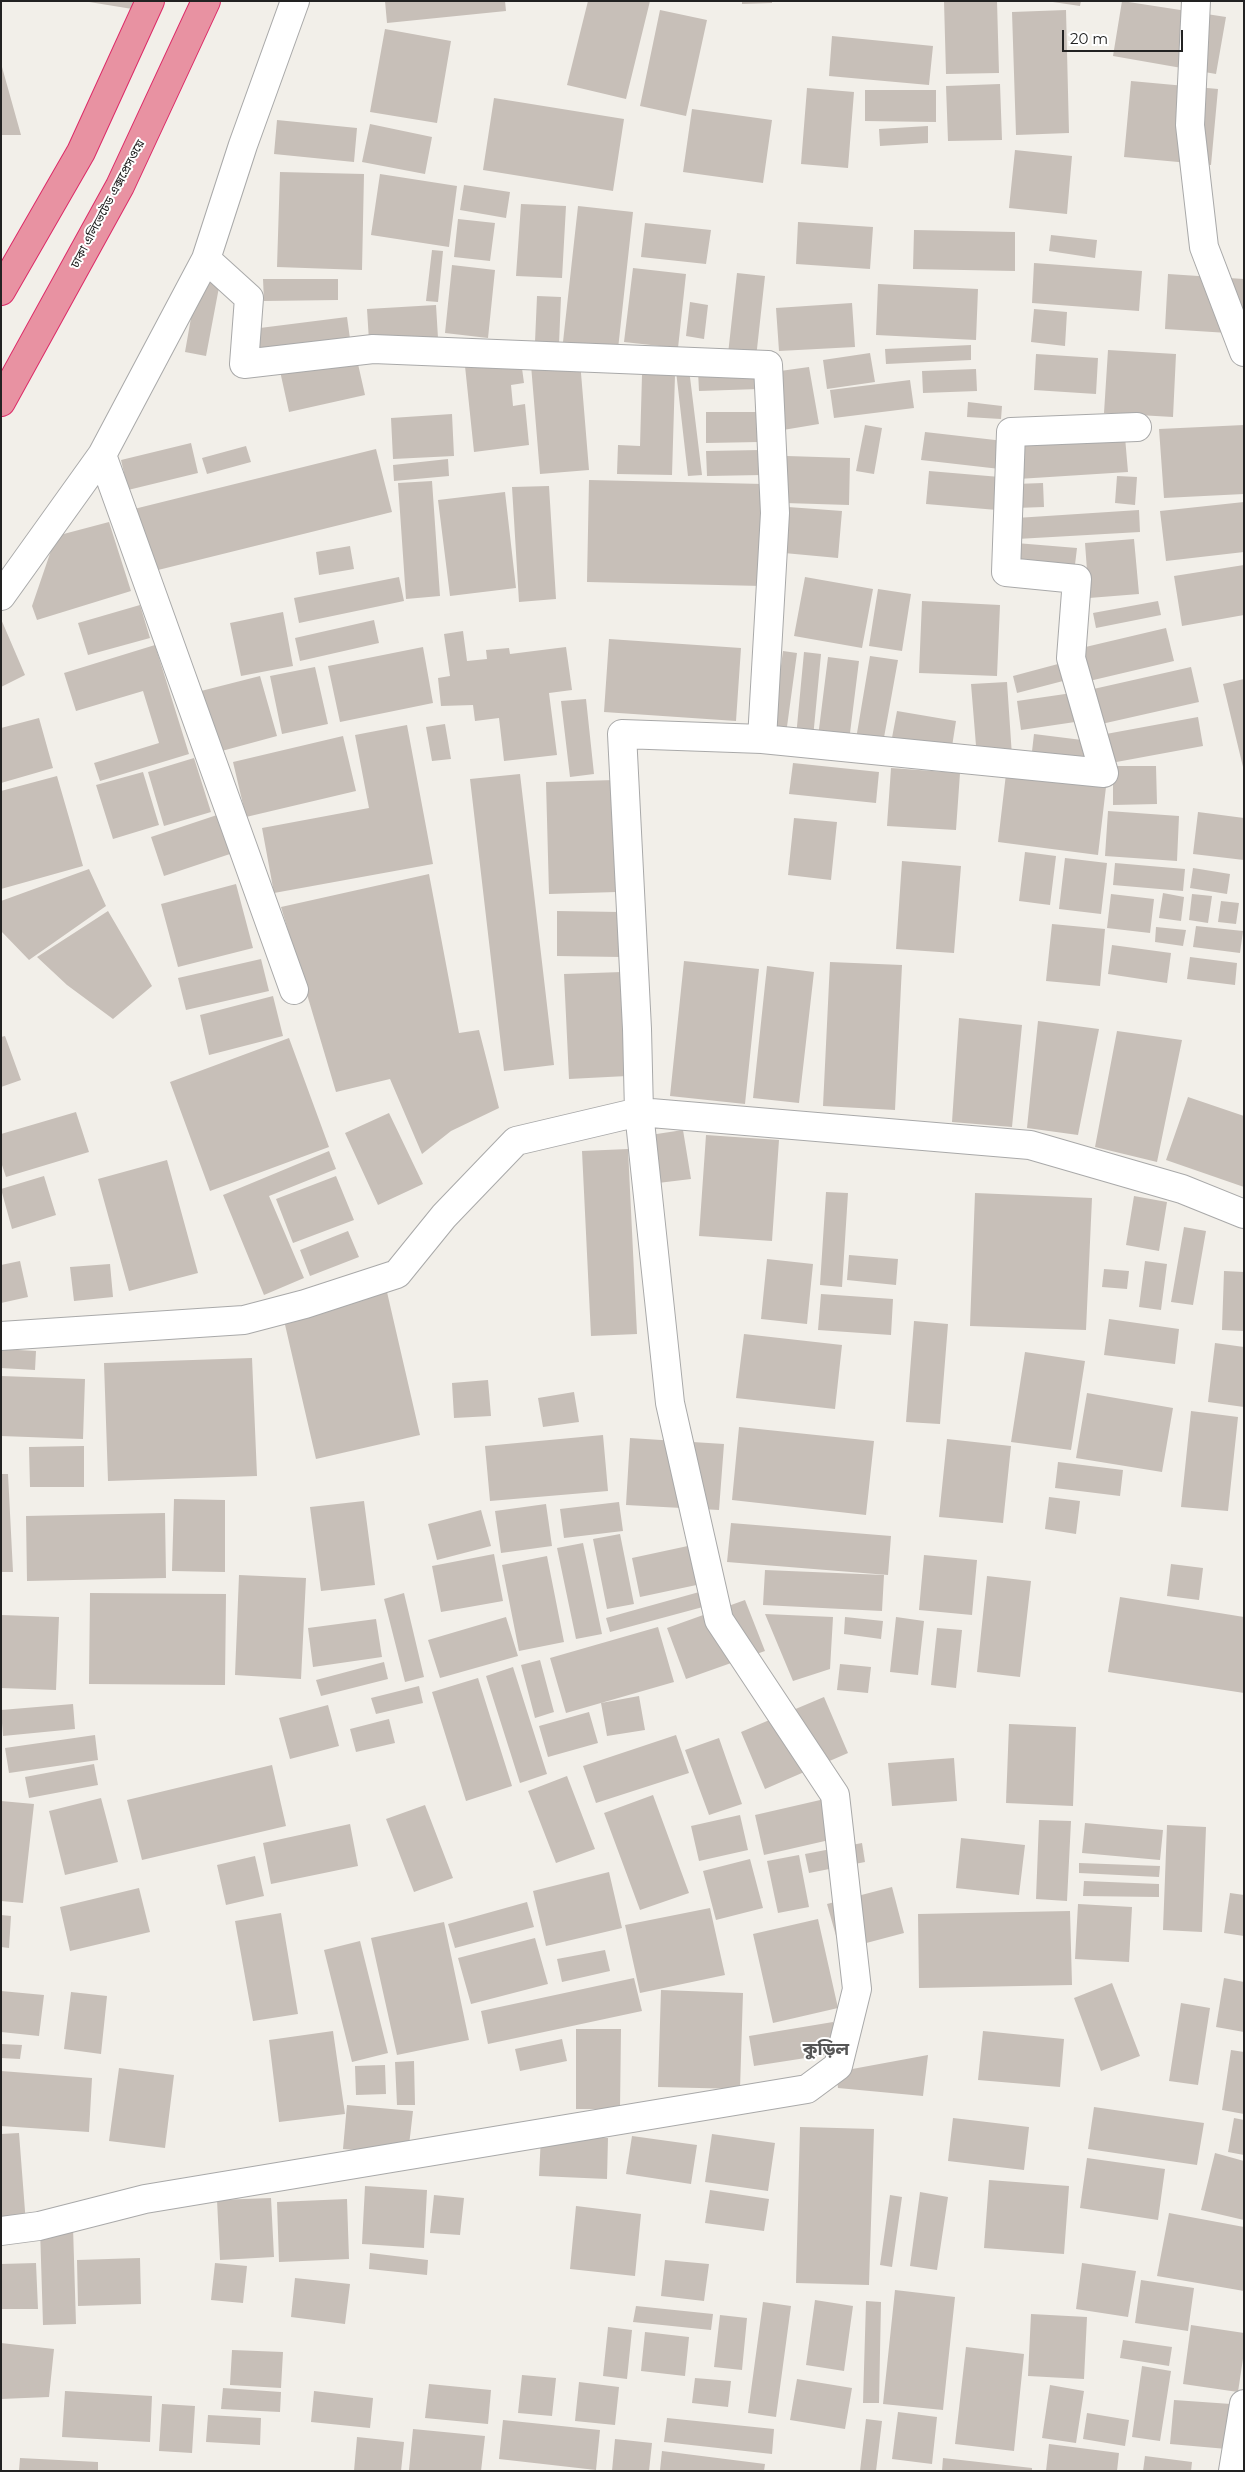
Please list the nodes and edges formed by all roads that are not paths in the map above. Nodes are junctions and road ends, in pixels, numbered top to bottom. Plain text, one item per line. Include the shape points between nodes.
1 (150, 1) edge
2 (206, 1) edge
3 (295, 1) edge
4 (1196, 1) edge
5 (206, 260) junction
6 (1, 291) edge
7 (1244, 352) edge
8 (1, 402) edge
9 (1137, 427) dead end
10 (102, 455) junction
11 (1, 596) edge
12 (762, 739) junction
13 (294, 990) dead end
14 (639, 1112) junction
15 (1244, 1214) edge
16 (1, 1336) edge
17 (1, 2231) edge
18 (1244, 2404) edge
19 (1233, 2471) edge

1 - 6 highway via 81,152
2 - 8 highway, ঢাকা এলিভেটেড এক্সপ্রেসওয়ে via 120,186
3 - 5 street
4 - 7 street via 1190,125 1204,247
5 - 10 street
5 - 12 street via 249,298 244,364 373,349 768,365 775,513
9 - 12 street via 1011,432 1006,572 1077,579 1071,658 1104,773
10 - 11 street
10 - 13 street
12 - 14 street via 622,734
14 - 15 street via 1030,1145 1182,1189
14 - 16 street via 516,1141 444,1216 397,1274 244,1320
14 - 17 street via 670,1402 719,1620 835,1795 857,1989 838,2066 807,2089 145,2199 39,2226
18 - 19 street

